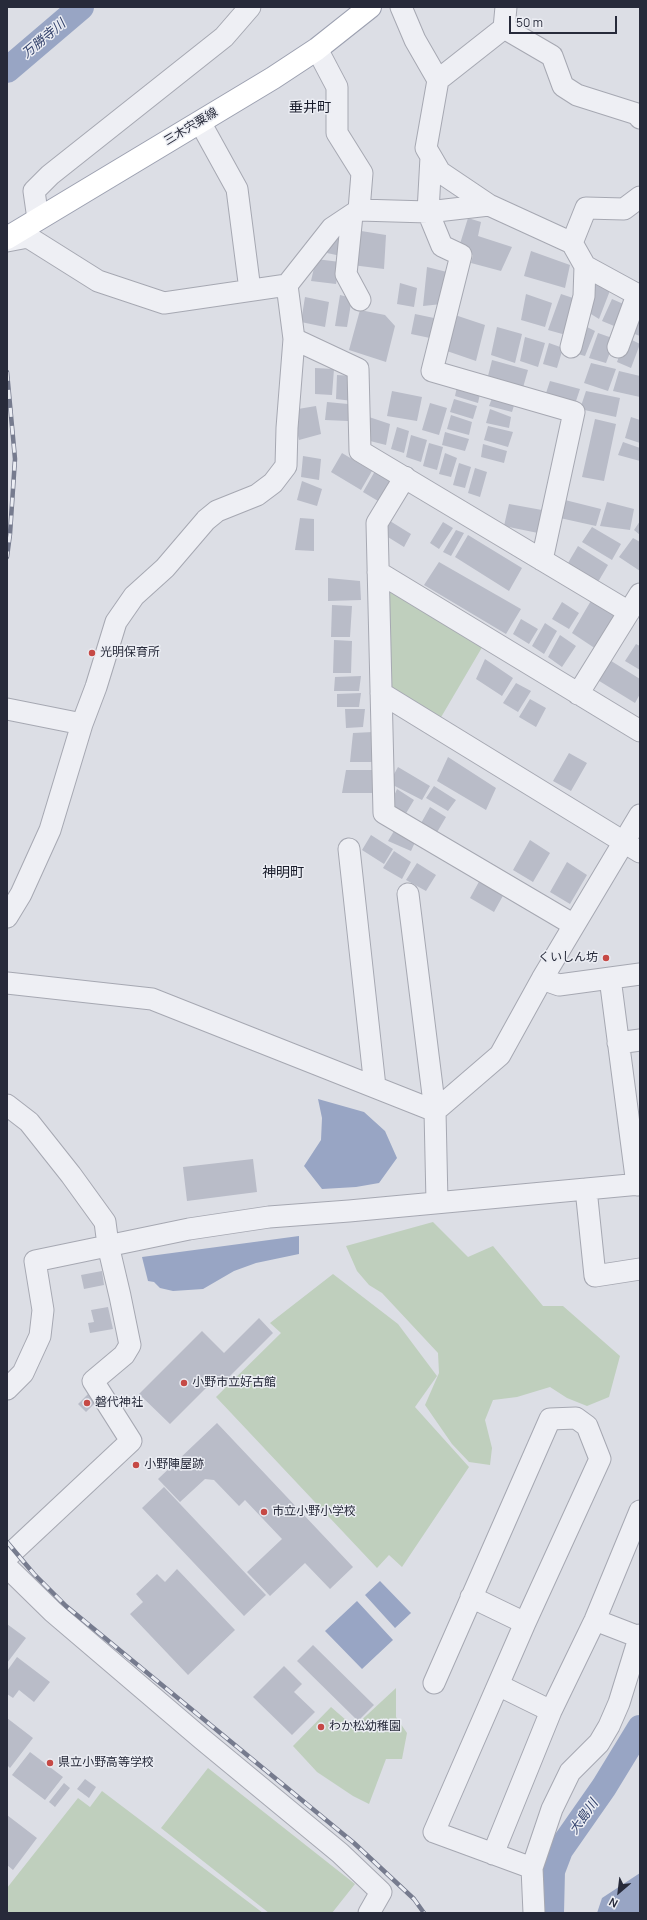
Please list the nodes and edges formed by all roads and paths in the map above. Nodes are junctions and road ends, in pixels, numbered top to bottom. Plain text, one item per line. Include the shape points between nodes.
1 (250, 7) edge
2 (370, 7) edge
3 (401, 7) edge
4 (506, 7) edge
5 (504, 28) junction
6 (317, 49) junction
7 (438, 80) junction
8 (640, 118) edge
9 (200, 122) junction
10 (431, 158) junction
11 (640, 197) edge
12 (489, 205) junction
13 (428, 212) junction
14 (356, 213) junction
15 (38, 219) junction
16 (7, 240) edge
17 (572, 243) junction
18 (585, 266) junction
19 (287, 284) junction
20 (250, 290) junction
21 (639, 295) edge
22 (360, 300) dead end
23 (294, 339) junction
24 (571, 346) dead end
25 (618, 347) dead end
26 (405, 477) junction
27 (542, 560) junction
28 (378, 572) junction
29 (640, 594) edge
30 (629, 612) junction
31 (381, 693) junction
32 (578, 694) junction
33 (7, 709) edge
34 (82, 724) junction
35 (640, 731) edge
36 (640, 816) edge
37 (632, 847) edge
38 (349, 849) dead end
39 (408, 894) dead end
40 (7, 917) edge
41 (574, 925) junction
42 (640, 974) edge
43 (610, 978) junction
44 (542, 979) junction
45 (7, 984) edge
46 (640, 1040) edge
47 (618, 1043) junction
48 (375, 1087) junction
49 (7, 1105) edge
50 (633, 1107) edge
51 (435, 1111) junction
52 (638, 1184) edge
53 (586, 1189) junction
54 (436, 1202) junction
55 (108, 1245) junction
56 (640, 1269) edge
57 (7, 1389) edge
58 (640, 1511) edge
59 (7, 1557) edge
60 (7, 1567) edge
61 (471, 1597) junction
62 (596, 1620) junction
63 (524, 1623) junction
64 (640, 1636) edge
65 (434, 1684) dead end
66 (498, 1685) junction
67 (551, 1711) junction
68 (493, 1854) junction
69 (532, 1868) junction
70 (369, 1913) edge
71 (534, 1913) edge

1 - 15 street via 224,37 50,175 34,191
2 - 6 main road, 三木宍粟線
3 - 7 street via 415,40
4 - 5 street
5 - 7 street
5 - 8 street via 552,56 563,86 577,95 637,114
6 - 9 main road, 三木宍粟線
6 - 14 street via 337,87 337,133 362,173
7 - 10 street via 426,148
9 - 15 main road, 三木宍粟線
9 - 20 street via 237,189
10 - 12 street via 440,172
10 - 13 street
11 - 17 street via 624,209 586,208
12 - 13 street
12 - 17 street
13 - 14 street
13 - 27 street via 442,246 461,255 432,371 574,412
14 - 19 street via 332,228
14 - 22 street via 346,274
15 - 16 main road, 三木宍粟線
16 - 20 street via 28,237 98,281 164,303
17 - 18 street
18 - 21 street
18 - 24 street via 584,296
19 - 20 street
19 - 23 street
21 - 25 street
23 - 26 street via 358,370 360,451
23 - 34 street via 286,466 273,483 257,495 217,511 206,520 165,568 134,596 116,622
26 - 27 street
26 - 28 street via 377,523
27 - 30 street
28 - 31 street
28 - 32 street
29 - 30 street
30 - 32 street
31 - 37 street
31 - 41 street via 384,813
32 - 35 street
33 - 34 street
34 - 40 street via 50,830 21,894
36 - 37 street
37 - 41 street
38 - 48 street
39 - 51 street
41 - 44 street
42 - 43 street
43 - 44 street via 559,985
43 - 47 street
44 - 51 street via 500,1055
45 - 48 street via 152,999
46 - 47 street
47 - 50 street
48 - 51 street
49 - 55 street via 29,1122 105,1222
50 - 52 street
51 - 54 street
52 - 53 street
53 - 54 street
53 - 56 street via 595,1276
54 - 55 street via 269,1217
55 - 57 street via 35,1261 43,1310 40,1336 23,1373
55 - 59 street via 130,1345 124,1355 93,1381 131,1441
58 - 62 street
60 - 70 street via 53,1612 202,1740 340,1852 381,1892
61 - 63 street
61 - 63 street via 550,1419 576,1418 587,1426 600,1459
61 - 65 street
62 - 64 street
62 - 67 street
63 - 66 street
64 - 69 street via 609,1726 599,1743 570,1772 552,1808
66 - 67 street
66 - 68 street via 434,1832
67 - 68 street
68 - 69 street
69 - 71 street

